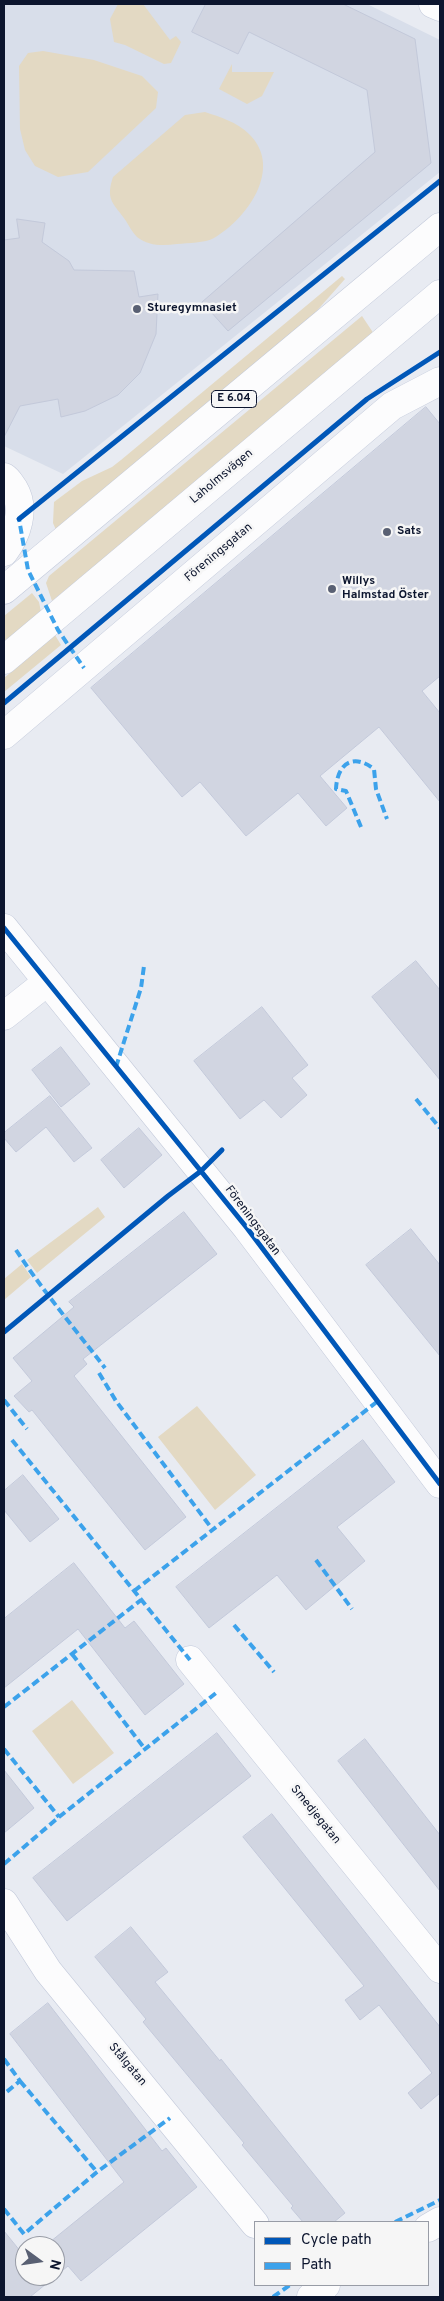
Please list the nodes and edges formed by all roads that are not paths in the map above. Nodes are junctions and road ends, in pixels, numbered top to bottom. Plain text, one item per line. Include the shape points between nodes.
1 (433, 4) edge
2 (440, 7) edge
3 (440, 227) edge
4 (440, 294) edge
5 (440, 381) edge
6 (4, 477) edge
7 (4, 552) edge
8 (4, 590) edge
9 (4, 660) edge
10 (4, 735) edge
11 (4, 928) edge
12 (47, 982) junction
13 (4, 1016) edge
14 (440, 1484) edge
15 (190, 1660) dead end
16 (4, 1903) edge
17 (440, 1969) edge
18 (440, 2221) edge
19 (254, 2223) edge
20 (429, 2227) edge
21 (325, 2286) edge
22 (311, 2297) edge

1 - 2 main road
3 - 8 main road, E 6.04
4 - 9 main road, Laholmsvägen
5 - 10 main road, Föreningsgatan via 392,406
6 - 7 main road via 18,497 19,519 12,541
11 - 12 main road, Föreningsgatan
12 - 13 main road
12 - 14 main road, Föreningsgatan via 247,1228
15 - 17 main road, Smedjegatan
16 - 19 main road, Stålgatan via 48,1971
18 - 20 main road
21 - 22 main road

